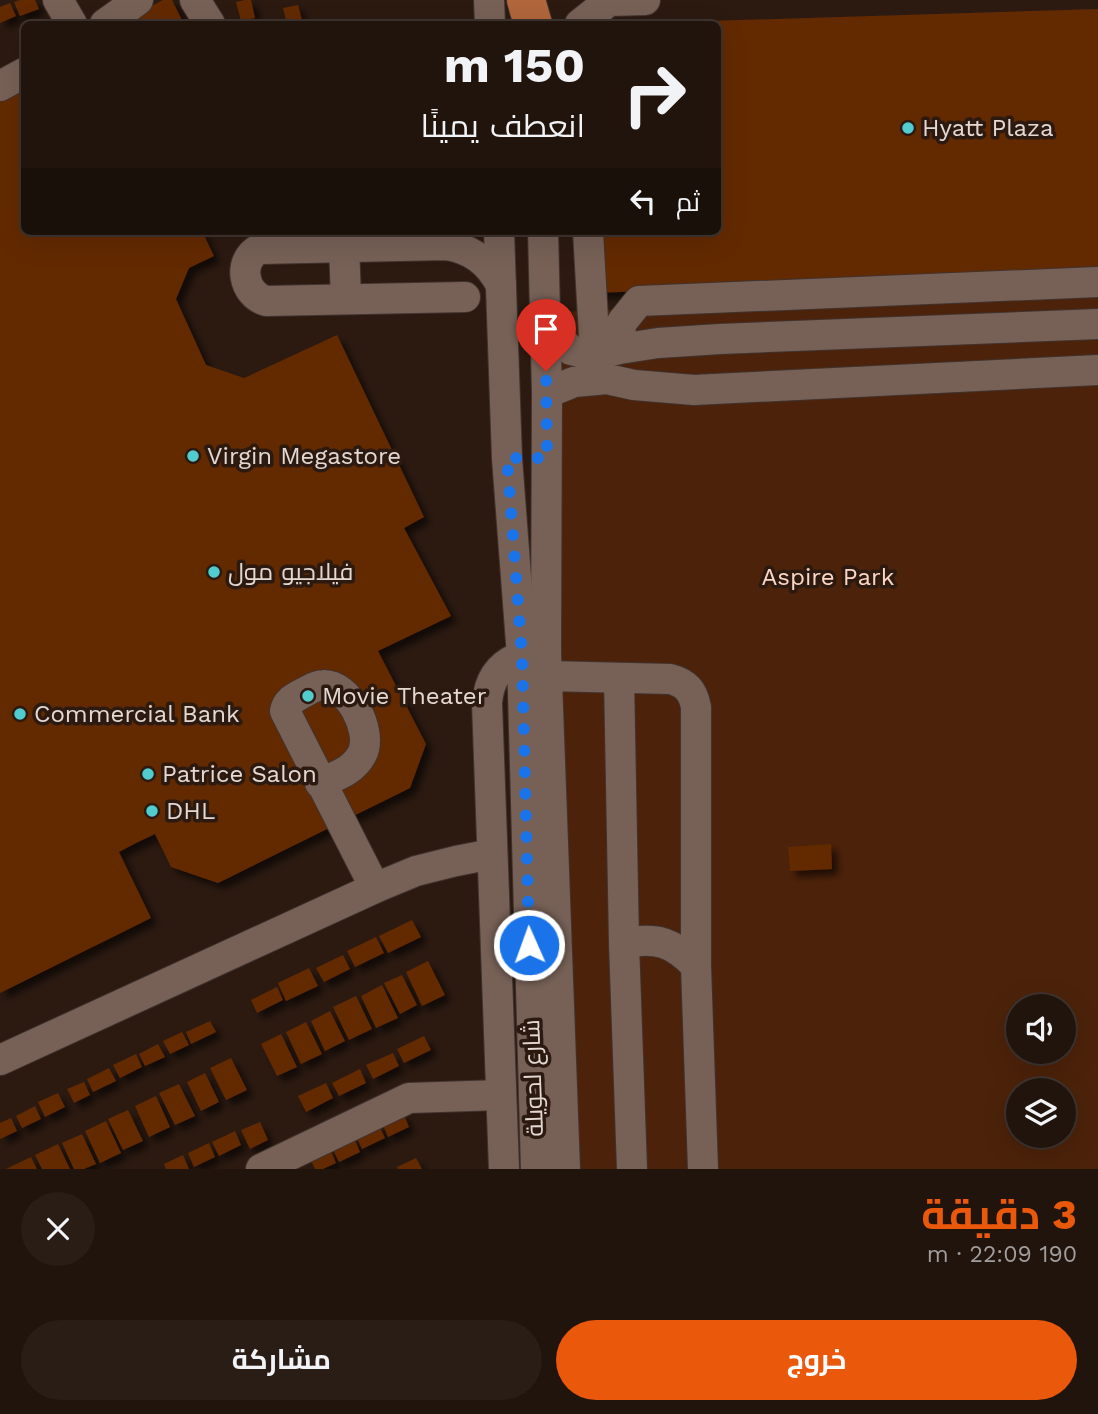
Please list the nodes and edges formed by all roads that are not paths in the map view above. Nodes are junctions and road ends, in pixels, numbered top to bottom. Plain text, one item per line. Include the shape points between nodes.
1 (58, 0) edge
2 (138, 0) edge
3 (195, 0) edge
4 (489, 0) edge
5 (526, 0) edge
6 (536, 0) edge
7 (580, 0) edge
8 (608, 0) edge
9 (645, 0) edge
10 (70, 21) edge
11 (109, 21) edge
12 (208, 21) edge
13 (490, 21) edge
14 (534, 21) edge
15 (535, 21) edge
16 (580, 21) edge
17 (584, 21) edge
18 (21, 75) edge
19 (0, 86) edge
20 (466, 235) edge
21 (499, 235) edge
22 (543, 235) edge
23 (588, 235) edge
24 (304, 239) edge
25 (446, 245) junction
26 (344, 246) junction
27 (1098, 282) edge
28 (501, 285) junction
29 (346, 298) junction
30 (465, 298) dead end
31 (1098, 324) edge
32 (544, 327) junction
33 (602, 361) junction
34 (1098, 370) edge
35 (547, 393) junction
36 (507, 458) junction
37 (547, 458) junction
38 (522, 656) junction
39 (547, 676) junction
40 (619, 678) junction
41 (320, 783) dead end
42 (492, 854) junction
43 (375, 888) junction
44 (624, 943) junction
45 (696, 966) junction
46 (498, 987) junction
47 (544, 994) junction
48 (0, 1060) edge
49 (501, 1095) junction
50 (261, 1169) edge
51 (504, 1169) edge
52 (536, 1169) edge
53 (565, 1169) edge
54 (632, 1169) edge
55 (704, 1169) edge

1 - 10 street
2 - 11 street
3 - 12 street
4 - 13 street
5 - 14 main road
6 - 15 street
7 - 16 street
8 - 9 street
8 - 17 street
18 - 19 street
20 - 25 street
21 - 28 street, شارع لحويلة
22 - 32 street, شارع لحويلة
23 - 33 street via 591,300
24 - 26 street
24 - 29 street via 252,253 246,267 248,289 266,301
25 - 26 street
25 - 28 street via 479,257
26 - 29 street
27 - 33 street via 639,302 622,322
28 - 36 street, شارع لحويلة
29 - 30 street
31 - 33 street via 658,343
32 - 33 street via 571,350
32 - 35 street, شارع لحويلة
33 - 34 street via 607,379 694,390
33 - 35 street via 574,382
35 - 37 street, شارع لحويلة
36 - 37 street
36 - 38 street, شارع لحويلة
37 - 39 street, شارع لحويلة
38 - 42 street via 504,664 488,692
38 - 47 street, شارع لحويلة
39 - 40 street
39 - 47 street, شارع لحويلة
40 - 44 street
40 - 45 street via 678,681 695,699
41 - 43 street
42 - 43 street via 416,871
42 - 46 street
43 - 48 street
44 - 45 street via 664,942 682,951
44 - 54 street
45 - 55 street
46 - 47 street via 512,995
46 - 49 street
47 - 52 street, شارع لحويلة
47 - 53 street, شارع لحويلة
49 - 50 street via 409,1098
49 - 51 street

